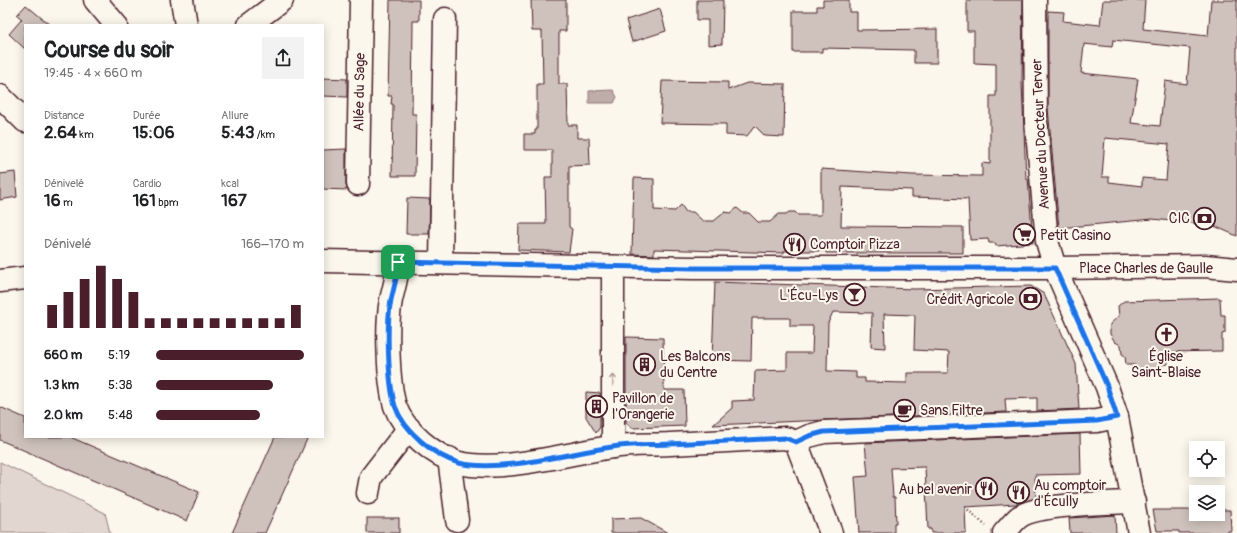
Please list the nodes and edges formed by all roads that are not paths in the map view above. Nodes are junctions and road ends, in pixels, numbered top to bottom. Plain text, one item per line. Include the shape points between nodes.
1 (95, 0) edge
2 (182, 0) edge
3 (282, 0) edge
4 (361, 0) edge
5 (1035, 0) edge
6 (445, 19) dead end
7 (115, 24) edge
8 (186, 24) edge
9 (250, 24) edge
10 (0, 96) edge
11 (24, 120) edge
12 (358, 184) dead end
13 (324, 261) edge
14 (398, 262) junction
15 (442, 263) junction
16 (613, 267) junction
17 (1055, 268) junction
18 (1237, 269) edge
19 (24, 278) edge
20 (0, 281) edge
21 (1117, 417) junction
22 (409, 428) junction
23 (796, 442) junction
24 (613, 447) junction
25 (449, 458) junction
26 (368, 493) dead end
27 (1134, 502) junction
28 (457, 520) dead end
29 (997, 531) edge
30 (831, 533) edge
31 (1139, 533) edge

1 - 7 street
2 - 8 street
3 - 9 street
4 - 12 street, Allée du Sage
5 - 17 street, Avenue du Docteur Terver via 1036,121 1046,238
6 - 15 street
10 - 11 street
13 - 14 street, Place Charles de Gaulle
14 - 15 street, Place Charles de Gaulle
14 - 22 street via 398,274 391,301 388,358 395,406
15 - 16 street, Place Charles de Gaulle
16 - 17 street, Place Charles de Gaulle
24 -> 16 street
17 - 18 street, Place Charles de Gaulle via 1205,266
17 - 21 street, Avenue du Docteur Terver via 1107,386
19 - 20 street
21 - 23 street via 1097,421 824,432
21 - 27 street, Avenue du Docteur Terver
22 - 25 street via 430,448
22 - 26 street via 372,477
23 - 24 street via 785,438
23 - 30 street
24 - 25 street via 506,464 484,465
25 - 28 street
27 - 29 street via 1034,510
27 - 31 street, Avenue du Docteur Terver

